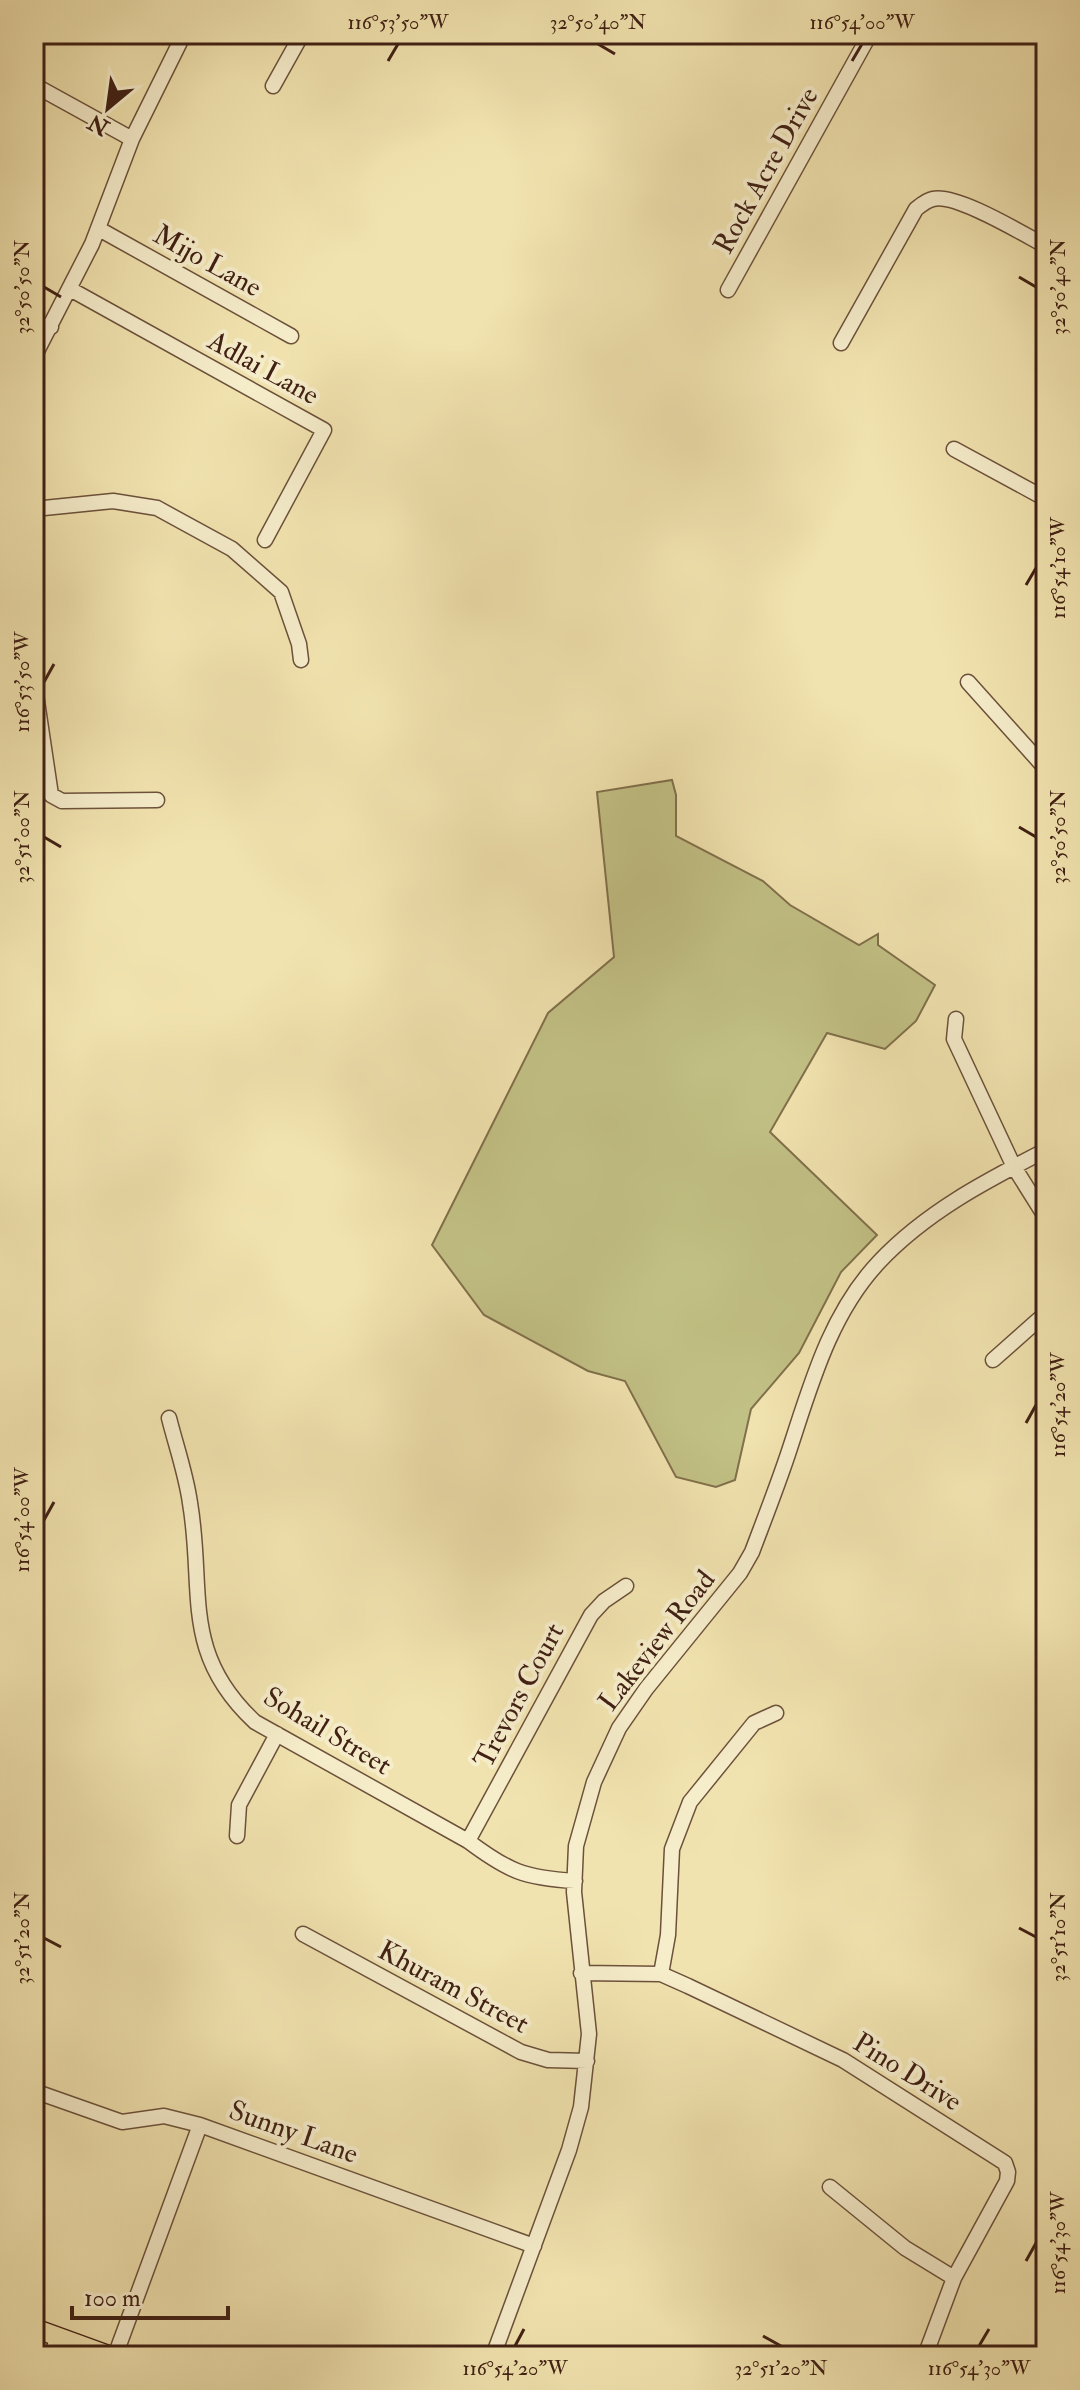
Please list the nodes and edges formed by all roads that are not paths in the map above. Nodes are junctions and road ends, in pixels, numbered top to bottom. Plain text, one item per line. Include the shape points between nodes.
1 (184, 34) edge
2 (302, 34) edge
3 (870, 34) edge
4 (34, 85) edge
5 (273, 86) dead end
6 (132, 139) junction
7 (99, 229) junction
8 (1046, 246) edge
9 (70, 289) junction
10 (728, 290) dead end
11 (34, 324) edge
12 (51, 327) junction
13 (291, 336) dead end
14 (841, 343) dead end
15 (34, 357) edge
16 (954, 449) dead end
17 (1046, 499) edge
18 (34, 509) edge
19 (265, 540) dead end
20 (301, 660) dead end
21 (34, 681) edge
22 (968, 682) dead end
23 (1046, 769) edge
24 (157, 800) dead end
25 (956, 1019) dead end
26 (1046, 1150) edge
27 (1014, 1167) junction
28 (1046, 1218) edge
29 (1046, 1313) edge
30 (993, 1360) dead end
31 (169, 1418) dead end
32 (626, 1586) dead end
33 (776, 1713) dead end
34 (277, 1734) junction
35 (237, 1836) dead end
36 (468, 1841) junction
37 (575, 1881) junction
38 (303, 1934) dead end
39 (581, 1973) junction
40 (661, 1974) junction
41 (587, 2061) junction
42 (34, 2091) edge
43 (200, 2125) junction
44 (830, 2187) dead end
45 (534, 2246) junction
46 (954, 2278) junction
47 (34, 2328) edge
48 (58, 2337) junction
49 (51, 2356) edge
50 (113, 2356) edge
51 (493, 2356) edge
52 (925, 2356) edge

1 - 6 street
2 - 5 street
3 - 10 street, Rock Acre Drive
4 - 6 street
6 - 7 street
7 - 9 street
7 - 13 street, Mijo Lane
8 - 14 street via 971,207 931,199 916,209
9 - 12 street
9 - 19 street, Adlai Lane via 324,430
11 - 12 street
12 - 15 street
16 - 17 street
18 - 20 street via 113,501 157,508 232,549 281,592
21 - 24 street via 51,795 62,801
22 - 23 street
25 - 27 street via 954,1039
26 - 27 street, Lakeview Road
27 - 28 street
27 - 37 street, Lakeview Road via 959,1196 878,1262 830,1335 752,1552 619,1728 594,1782 576,1846
29 - 30 street
31 - 34 street, Sohail Street via 190,1503 207,1656 238,1707
32 - 36 street, Trevors Court via 591,1615
33 - 40 street via 754,1723 690,1802 672,1849
34 - 35 street via 239,1805
34 - 36 street, Sohail Street
36 - 37 street, Sohail Street via 518,1873
37 - 39 street, Lakeview Road
38 - 41 street, Khuram Street via 521,2052 548,2060
39 - 40 street, Pino Drive
39 - 41 street, Lakeview Road
40 - 46 street, Pino Drive via 843,2060 1001,2160 1007,2181
41 - 45 street, Lakeview Road via 575,2129
42 - 43 street, Sunny Lane via 122,2122 164,2116
43 - 45 street, Sunny Lane
43 - 50 street
44 - 46 street via 905,2248
45 - 51 street, Lakeview Road
46 - 52 street, Pino Drive
47 - 48 main road
48 - 49 street
48 - 50 main road

